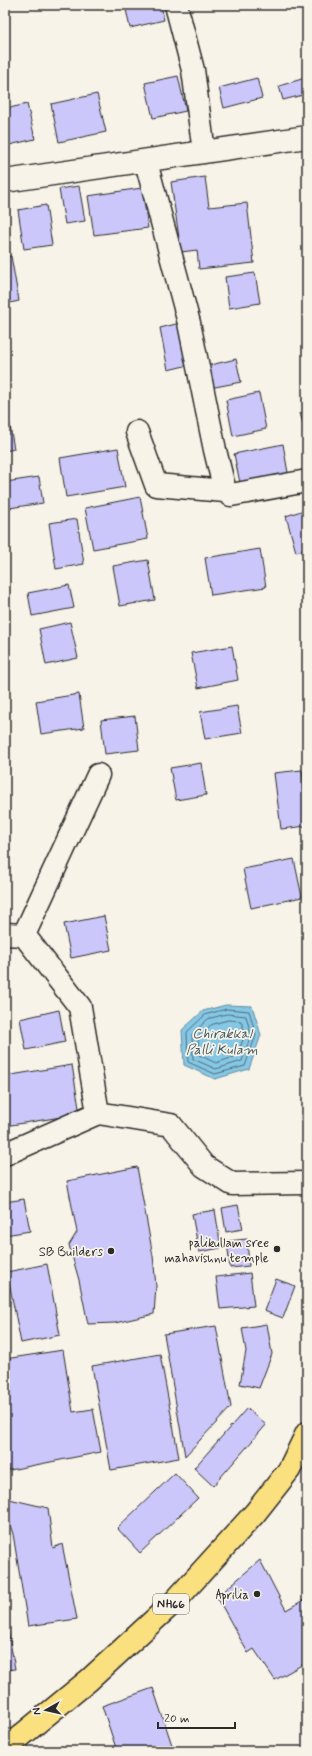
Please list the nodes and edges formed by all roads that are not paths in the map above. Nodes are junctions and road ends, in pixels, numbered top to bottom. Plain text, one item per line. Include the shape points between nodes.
1 (176, 5) edge
2 (307, 137) edge
3 (204, 152) junction
4 (146, 162) junction
5 (5, 181) edge
6 (137, 432) dead end
7 (307, 481) edge
8 (225, 491) junction
9 (98, 775) dead end
10 (14, 935) edge
11 (98, 1113) junction
12 (5, 1154) edge
13 (307, 1183) edge
14 (307, 1433) edge
15 (5, 1749) edge

1 - 3 street via 193,70
2 - 3 street
3 - 4 street
4 - 5 street
4 - 8 street via 189,324
6 - 8 street via 156,485
7 - 8 street via 231,494
9 - 10 street
10 - 11 street via 80,1006
11 - 12 street
11 - 13 street via 172,1125 204,1166 232,1184
14 - 15 highway, NH66 via 289,1470 255,1513 176,1600 89,1680

